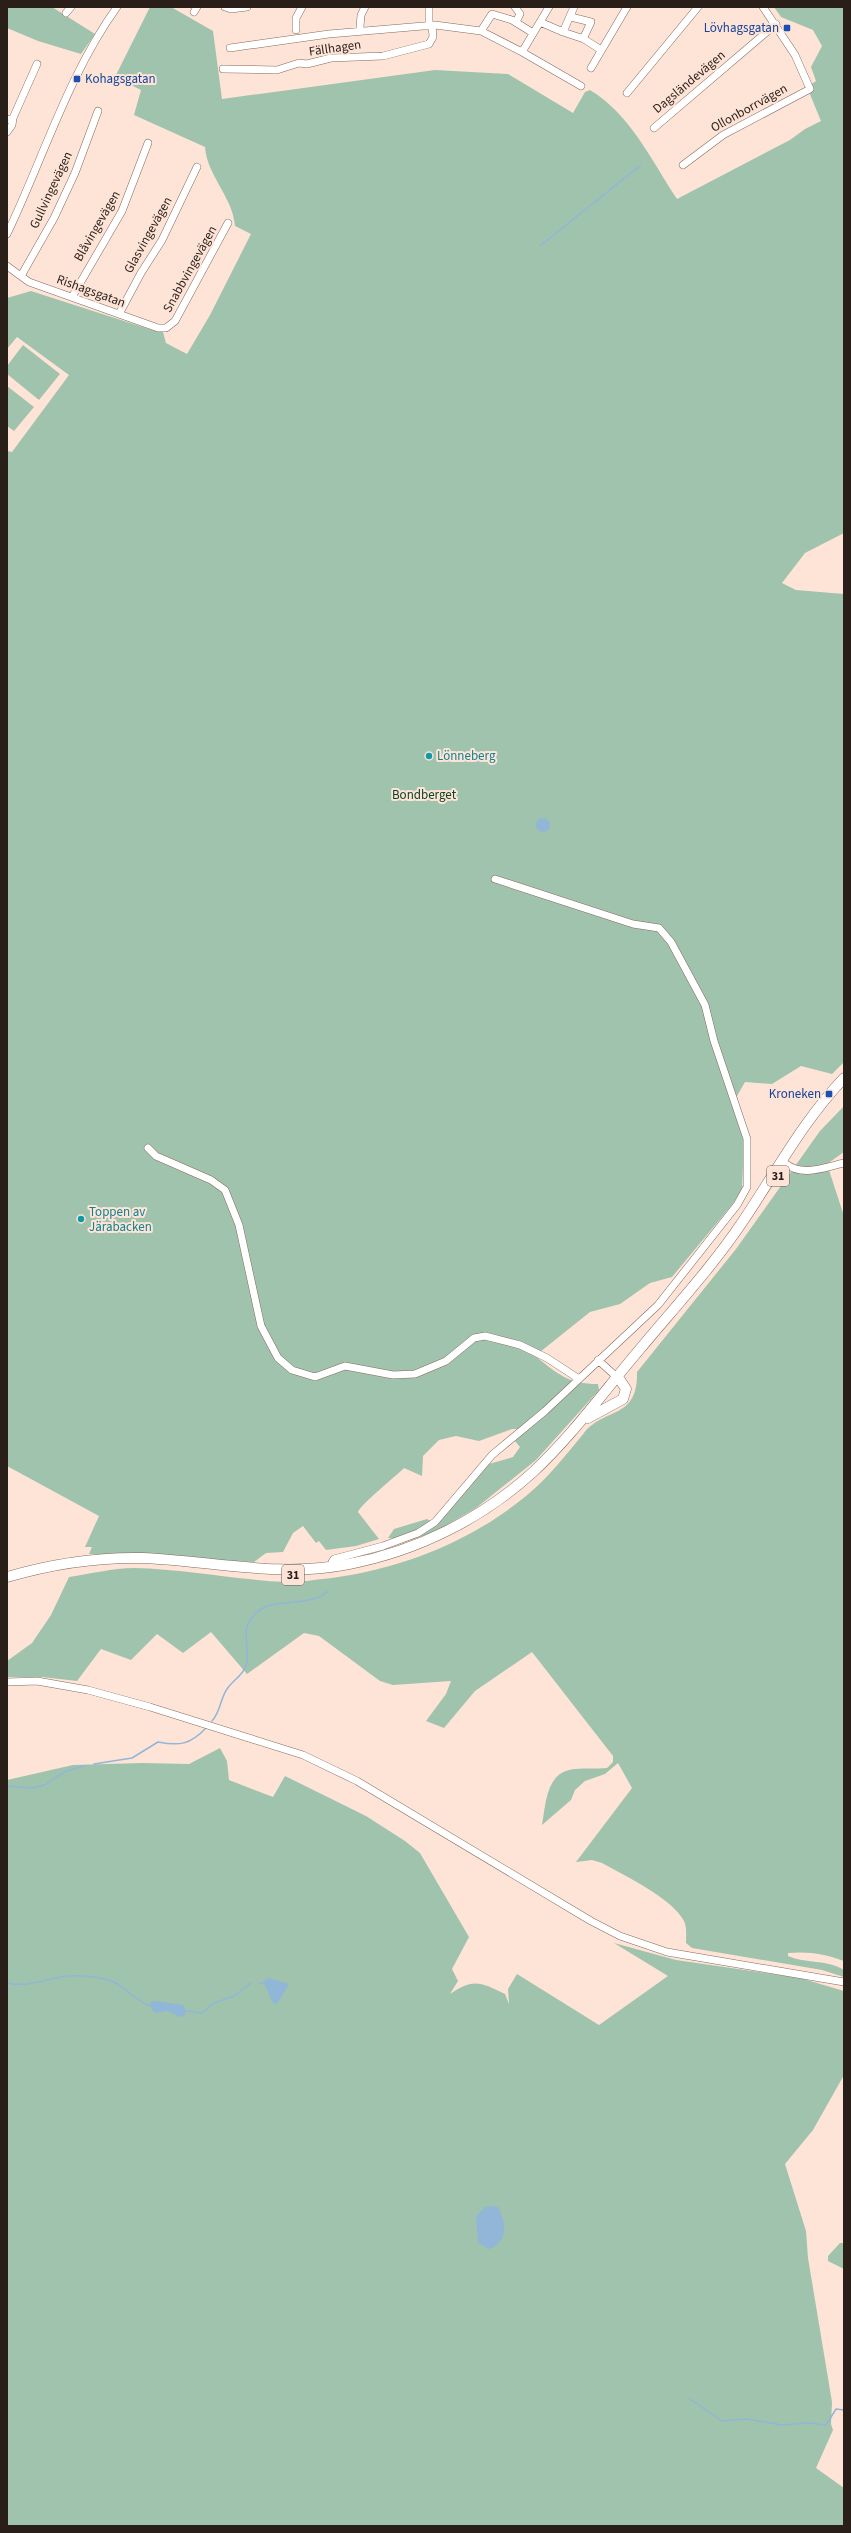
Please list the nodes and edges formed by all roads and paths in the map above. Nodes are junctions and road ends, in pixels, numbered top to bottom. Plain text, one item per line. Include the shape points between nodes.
1 (72, 7) edge
2 (117, 7) edge
3 (225, 7) edge
4 (247, 7) edge
5 (302, 7) edge
6 (365, 7) edge
7 (429, 7) edge
8 (515, 7) edge
9 (549, 7) edge
10 (574, 7) edge
11 (627, 7) edge
12 (698, 7) edge
13 (763, 7) edge
14 (492, 11) edge
15 (66, 14) dead end
16 (571, 17) junction
17 (516, 22) junction
18 (540, 22) junction
19 (776, 24) junction
20 (431, 25) junction
21 (360, 27) dead end
22 (296, 30) dead end
23 (481, 32) junction
24 (563, 32) junction
25 (533, 33) junction
26 (583, 39) junction
27 (230, 48) dead end
28 (601, 50) junction
29 (522, 52) junction
30 (37, 64) dead end
31 (591, 68) dead end
32 (223, 69) dead end
33 (581, 86) dead end
34 (627, 93) dead end
35 (98, 111) dead end
36 (10, 119) edge
37 (654, 128) dead end
38 (7, 132) edge
39 (148, 143) dead end
40 (683, 165) dead end
41 (197, 167) dead end
42 (228, 223) dead end
43 (7, 234) edge
44 (7, 266) edge
45 (21, 276) junction
46 (72, 297) junction
47 (120, 314) junction
48 (171, 325) joint
49 (495, 879) dead end
50 (844, 1078) edge
51 (844, 1087) edge
52 (148, 1148) dead end
53 (844, 1163) edge
54 (786, 1164) junction
55 (598, 1360) junction
56 (618, 1378) junction
57 (579, 1379) junction
58 (588, 1418) junction
59 (333, 1567) junction
60 (7, 1577) edge
61 (7, 1582) edge
62 (7, 1682) edge
63 (844, 1982) edge

1 - 15 street
2 - 43 street via 98,38 64,106
3 - 4 street
5 - 22 street via 296,18
6 - 21 street
7 - 20 street
8 - 17 street via 520,14
9 - 18 street
10 - 16 street
11 - 28 street
12 - 34 street
13 - 19 street
14 - 17 street
14 - 23 street
16 - 24 street
16 - 26 street via 591,22
17 - 25 street
18 - 24 street
18 - 25 street
19 - 37 street, Dagsländevägen
19 - 40 street, Ollonborrvägen via 795,55 810,89 723,135
20 - 23 street, Fällhagen
20 - 27 street, Fällhagen via 332,34
20 - 32 street, Fällhagen via 433,37 429,44 383,56 328,58 277,70
23 - 29 street, Fällhagen
24 - 26 street
25 - 29 street
26 - 28 street
28 - 31 street
29 - 33 street, Fällhagen
30 - 36 street
35 - 45 street, Gullvingevägen via 75,173 54,218
36 - 38 street via 12,125
39 - 46 street, Blåvingevägen via 122,211
41 - 47 street, Glasvingevägen via 162,240
42 - 48 street, Snabbvingevägen via 193,292
44 - 45 street, Rishagsgatan
45 - 46 street, Rishagsgatan via 29,282
46 - 47 street, Rishagsgatan
47 - 48 street, Rishagsgatan via 158,328
49 - 55 street via 634,924 658,928 671,942 705,1005 714,1041 747,1138 748,1187 737,1205 658,1305
50 - 56 highway, 31 via 804,1126 722,1249
51 - 54 highway, 31 via 821,1113
52 - 57 street via 156,1156 211,1180 225,1190 239,1225 261,1326 278,1358 292,1370 316,1377 345,1366 392,1375 414,1374 446,1361 474,1338 485,1336 520,1345 547,1358
53 - 54 street via 804,1171 796,1171
54 - 56 highway, 31 via 730,1248
55 - 56 street
55 - 57 street
56 - 58 highway, 31
56 - 58 highway via 626,1389 623,1399
56 - 59 highway, 31 via 546,1458 506,1494 480,1512 408,1548
57 - 59 street via 492,1455 427,1528 383,1546 334,1559
58 - 61 highway, 31 via 542,1469 496,1507 447,1537 385,1560 332,1572 282,1576 166,1565 106,1564 53,1570
59 - 60 highway, 31 via 265,1570 125,1558 64,1564
62 - 63 street via 37,1681 88,1690 303,1756 357,1781 591,1921 643,1945 667,1952

